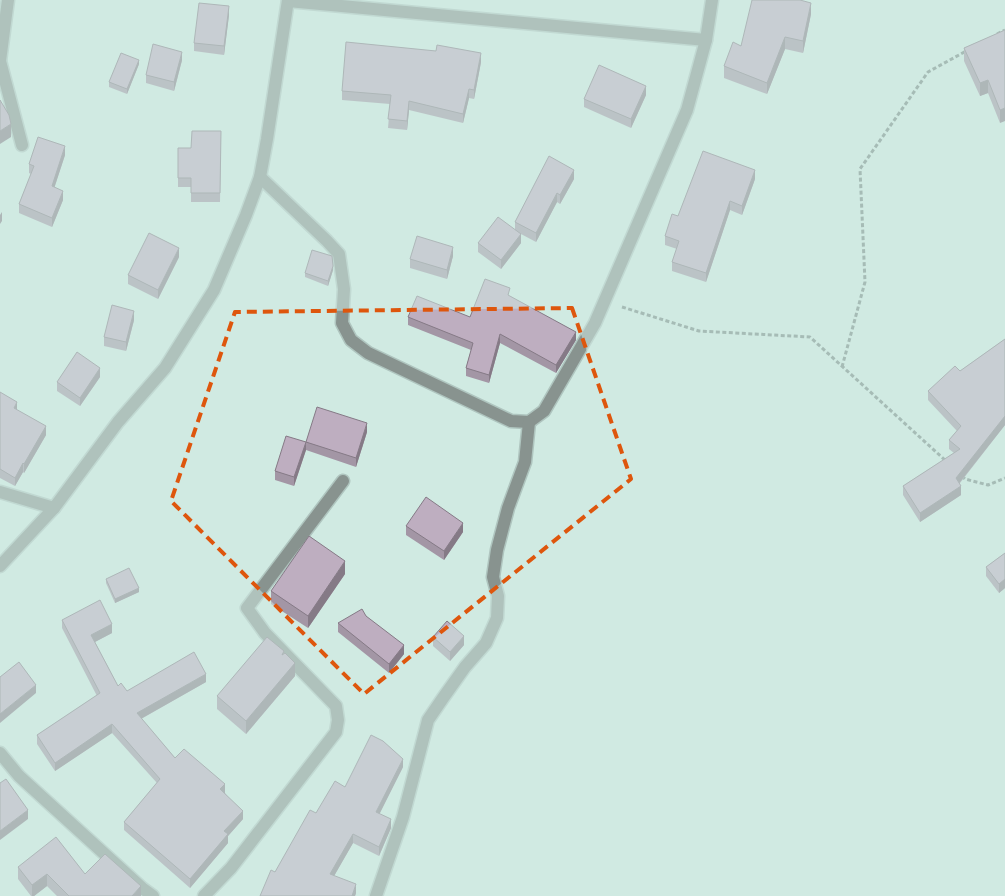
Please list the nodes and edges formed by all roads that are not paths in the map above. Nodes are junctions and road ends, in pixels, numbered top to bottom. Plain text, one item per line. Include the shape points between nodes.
1 (8, 0) edge
2 (288, 0) edge
3 (712, 0) edge
4 (706, 40) junction
5 (0, 61) edge
6 (22, 145) dead end
7 (260, 178) junction
8 (529, 422) junction
9 (343, 481) dead end
10 (0, 492) edge
11 (54, 508) junction
12 (0, 566) edge
13 (0, 754) edge
14 (153, 896) edge
15 (204, 896) edge
16 (376, 896) edge

1 - 5 street
2 - 4 street
2 - 7 street
3 - 4 street
4 - 8 street via 687,110 595,323 544,412
5 - 6 street
7 - 8 street via 339,254 344,289 342,323 351,340 368,353 512,421
7 - 11 street via 214,290 164,368 118,422
8 - 16 street via 525,462 497,550 493,577 498,596 497,618 486,642 428,720 403,817
9 - 15 street via 247,608 264,633 336,706 336,732 231,868
10 - 11 street
11 - 12 street
13 - 14 street via 19,776

